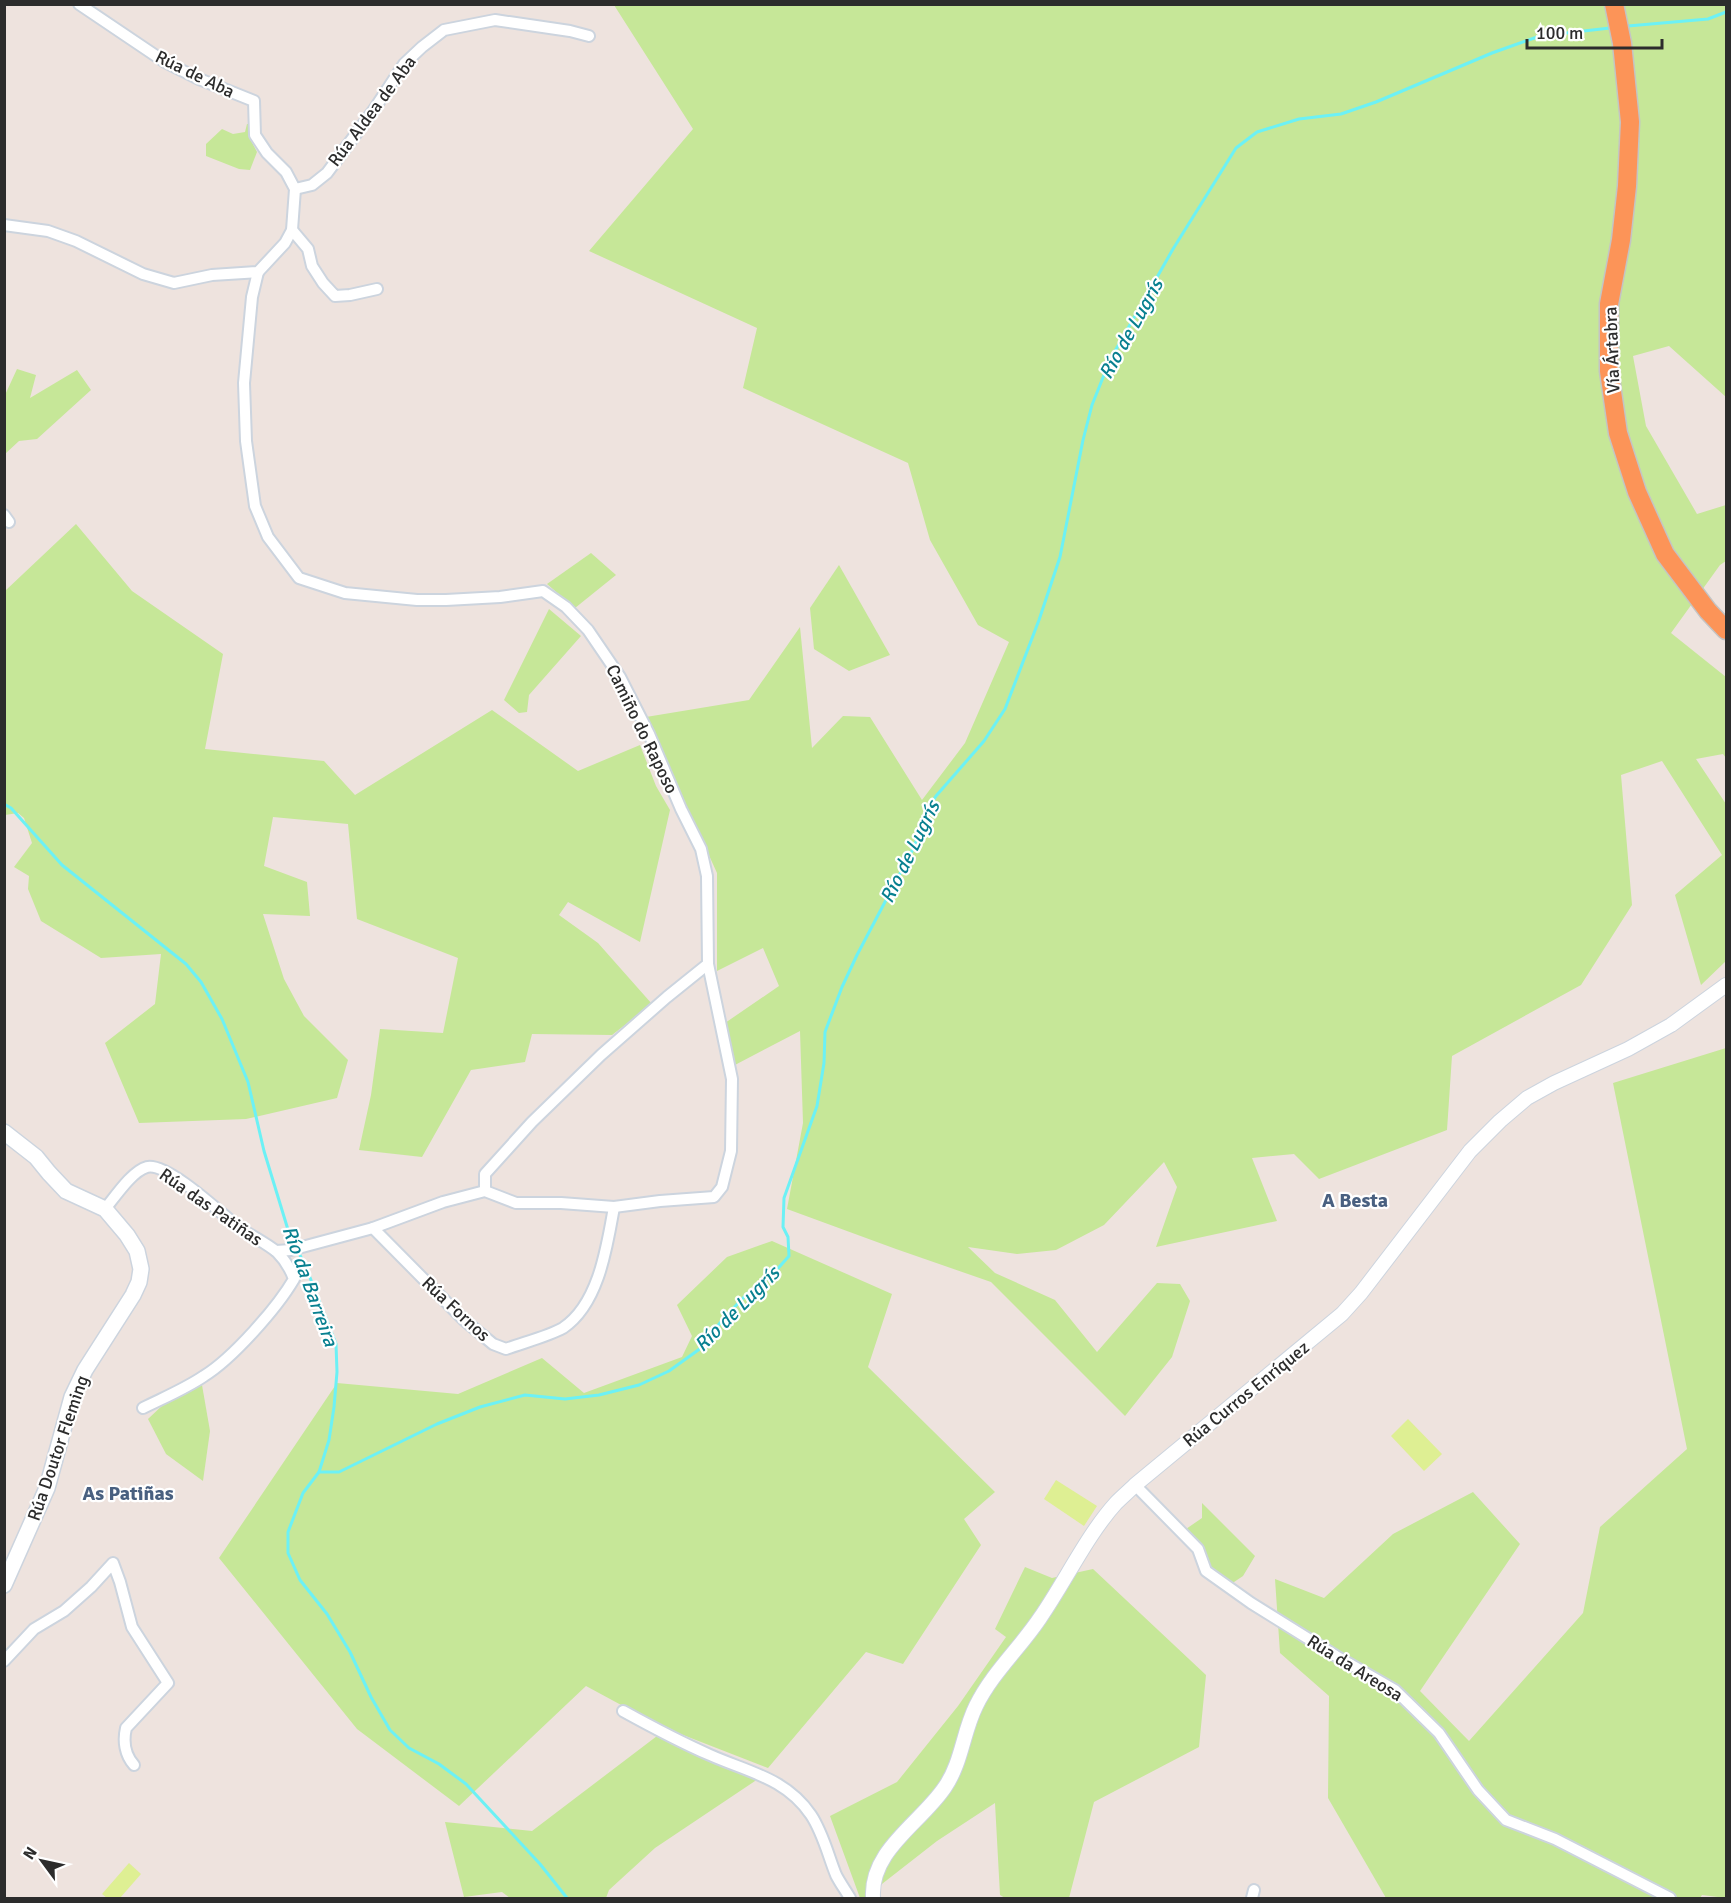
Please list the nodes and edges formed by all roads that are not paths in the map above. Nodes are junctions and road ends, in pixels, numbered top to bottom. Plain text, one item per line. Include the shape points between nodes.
1 (78, 4) edge
2 (1614, 4) edge
3 (589, 36) dead end
4 (295, 189) junction
5 (4, 225) edge
6 (292, 230) junction
7 (258, 272) junction
8 (377, 289) dead end
9 (1726, 630) edge
10 (708, 964) junction
11 (1726, 986) edge
12 (4, 1132) edge
13 (485, 1191) junction
14 (614, 1207) junction
15 (105, 1209) junction
16 (373, 1228) junction
17 (276, 1251) junction
18 (143, 1408) dead end
19 (1135, 1485) junction
20 (4, 1585) edge
21 (4, 1661) edge
22 (624, 1711) dead end
23 (134, 1765) dead end
24 (850, 1899) edge
25 (873, 1899) edge
26 (1670, 1899) edge

1 - 4 street, Rúa de Aba via 165,62 254,101 255,135
2 - 9 highway, Vía Ártabra via 1630,122 1628,186 1609,304 1609,370 1618,433 1637,492 1665,554
3 - 4 street, Rúa Aldea de Aba via 495,20 444,30 404,64 327,173 312,185
4 - 6 street
5 - 7 street via 48,231 142,274 174,283
6 - 7 street
6 - 8 street via 309,249 312,266 335,296
7 - 10 street, Camiño do Raposo via 252,297 244,395 255,506 267,537 299,578 345,594 446,600 543,591 567,607 620,677 701,849 707,876
10 - 13 street via 623,1034 532,1122 485,1174
10 - 14 street via 732,1079 731,1151 722,1187 714,1197
11 - 19 street, Rúa Curros Enríquez via 1671,1025 1527,1098 1500,1120 1470,1151 1342,1314
12 - 15 main road, Rúa Doutor Fleming via 36,1157 66,1191
13 - 14 street via 516,1203
13 - 16 street
14 - 16 street, Rúa Fornos via 607,1250 592,1291 577,1315 562,1329 506,1349 493,1344 465,1320
15 - 17 street, Rúa das Patiñas via 133,1176 147,1167 160,1168
15 - 20 main road, Rúa Doutor Fleming via 137,1251 139,1282 72,1397 47,1488
16 - 17 street
17 - 18 street, Rúa das Patiñas via 294,1279 285,1295 227,1358 204,1376
19 - 25 street, Rúa Curros Enríquez via 1100,1524 1039,1619 986,1688 946,1786 889,1850 879,1866
19 - 26 street, Rúa da Areosa via 1198,1550 1206,1571 1251,1603 1395,1690 1439,1733 1478,1790 1506,1820 1555,1839
21 - 23 street via 34,1629 64,1611 113,1563 132,1627 168,1683 126,1728 126,1748
22 - 24 street via 673,1738 783,1787 811,1815

